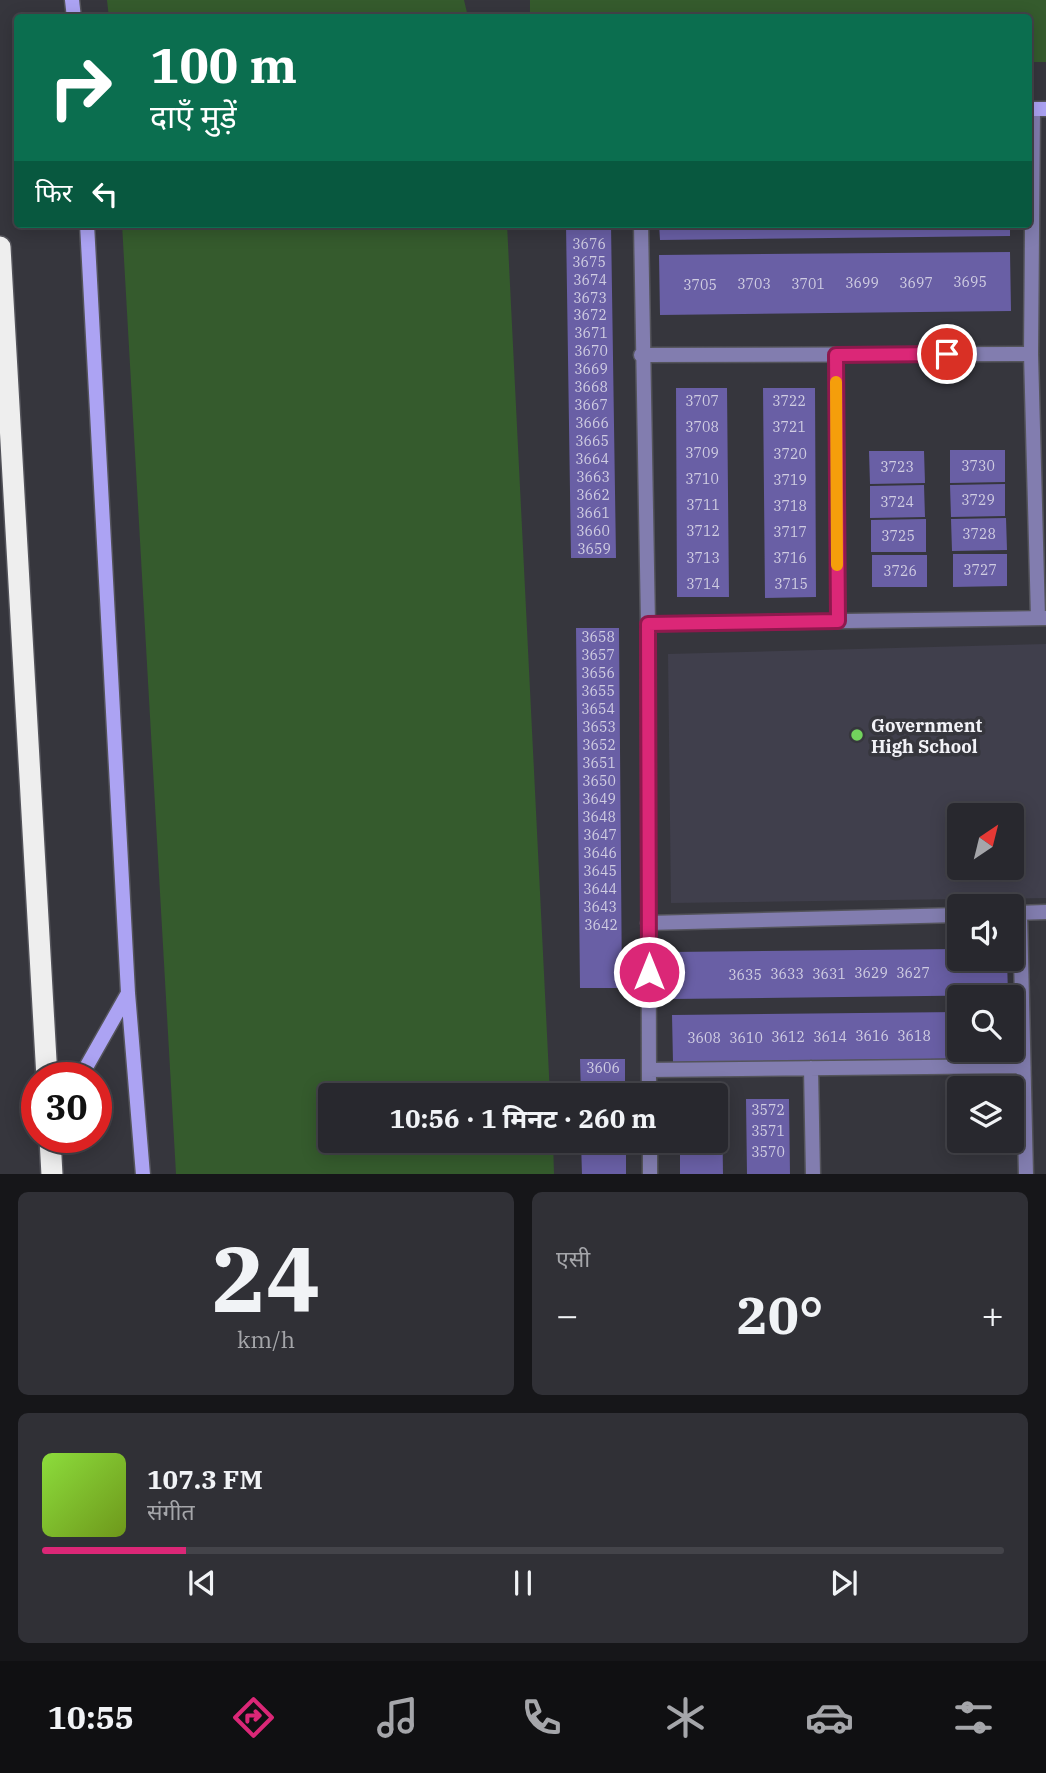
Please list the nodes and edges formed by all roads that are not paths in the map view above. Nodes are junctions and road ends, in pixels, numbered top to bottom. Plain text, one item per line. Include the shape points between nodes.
1 (1036, 109) edge
2 (87, 228) edge
3 (641, 228) edge
4 (0, 247) edge
5 (1031, 354) junction
6 (641, 355) junction
7 (836, 355) junction
8 (1042, 618) edge
9 (838, 621) junction
10 (648, 624) junction
11 (1046, 912) edge
12 (1024, 913) edge
13 (947, 915) edge
14 (648, 923) junction
15 (1019, 971) edge
16 (128, 993) junction
17 (46, 1062) edge
18 (89, 1062) edge
19 (1023, 1066) junction
20 (811, 1068) junction
21 (649, 1070) junction
22 (649, 1083) edge
23 (51, 1153) edge
24 (650, 1153) edge
25 (52, 1174) edge
26 (143, 1174) edge
27 (650, 1174) edge
28 (813, 1174) edge
29 (1026, 1174) edge

1 - 5 street
2 - 16 street
3 - 6 street
4 - 17 highway
5 - 7 street
5 - 8 street
6 - 7 street
6 - 10 street
7 - 9 street
8 - 9 street
9 - 10 street
10 - 14 street
11 - 12 street
13 - 14 street
14 - 21 street
15 - 19 street
16 - 18 street
16 - 26 street
19 - 20 street
19 - 29 street
20 - 21 street
20 - 28 street
21 - 22 street
23 - 25 highway
24 - 27 street

